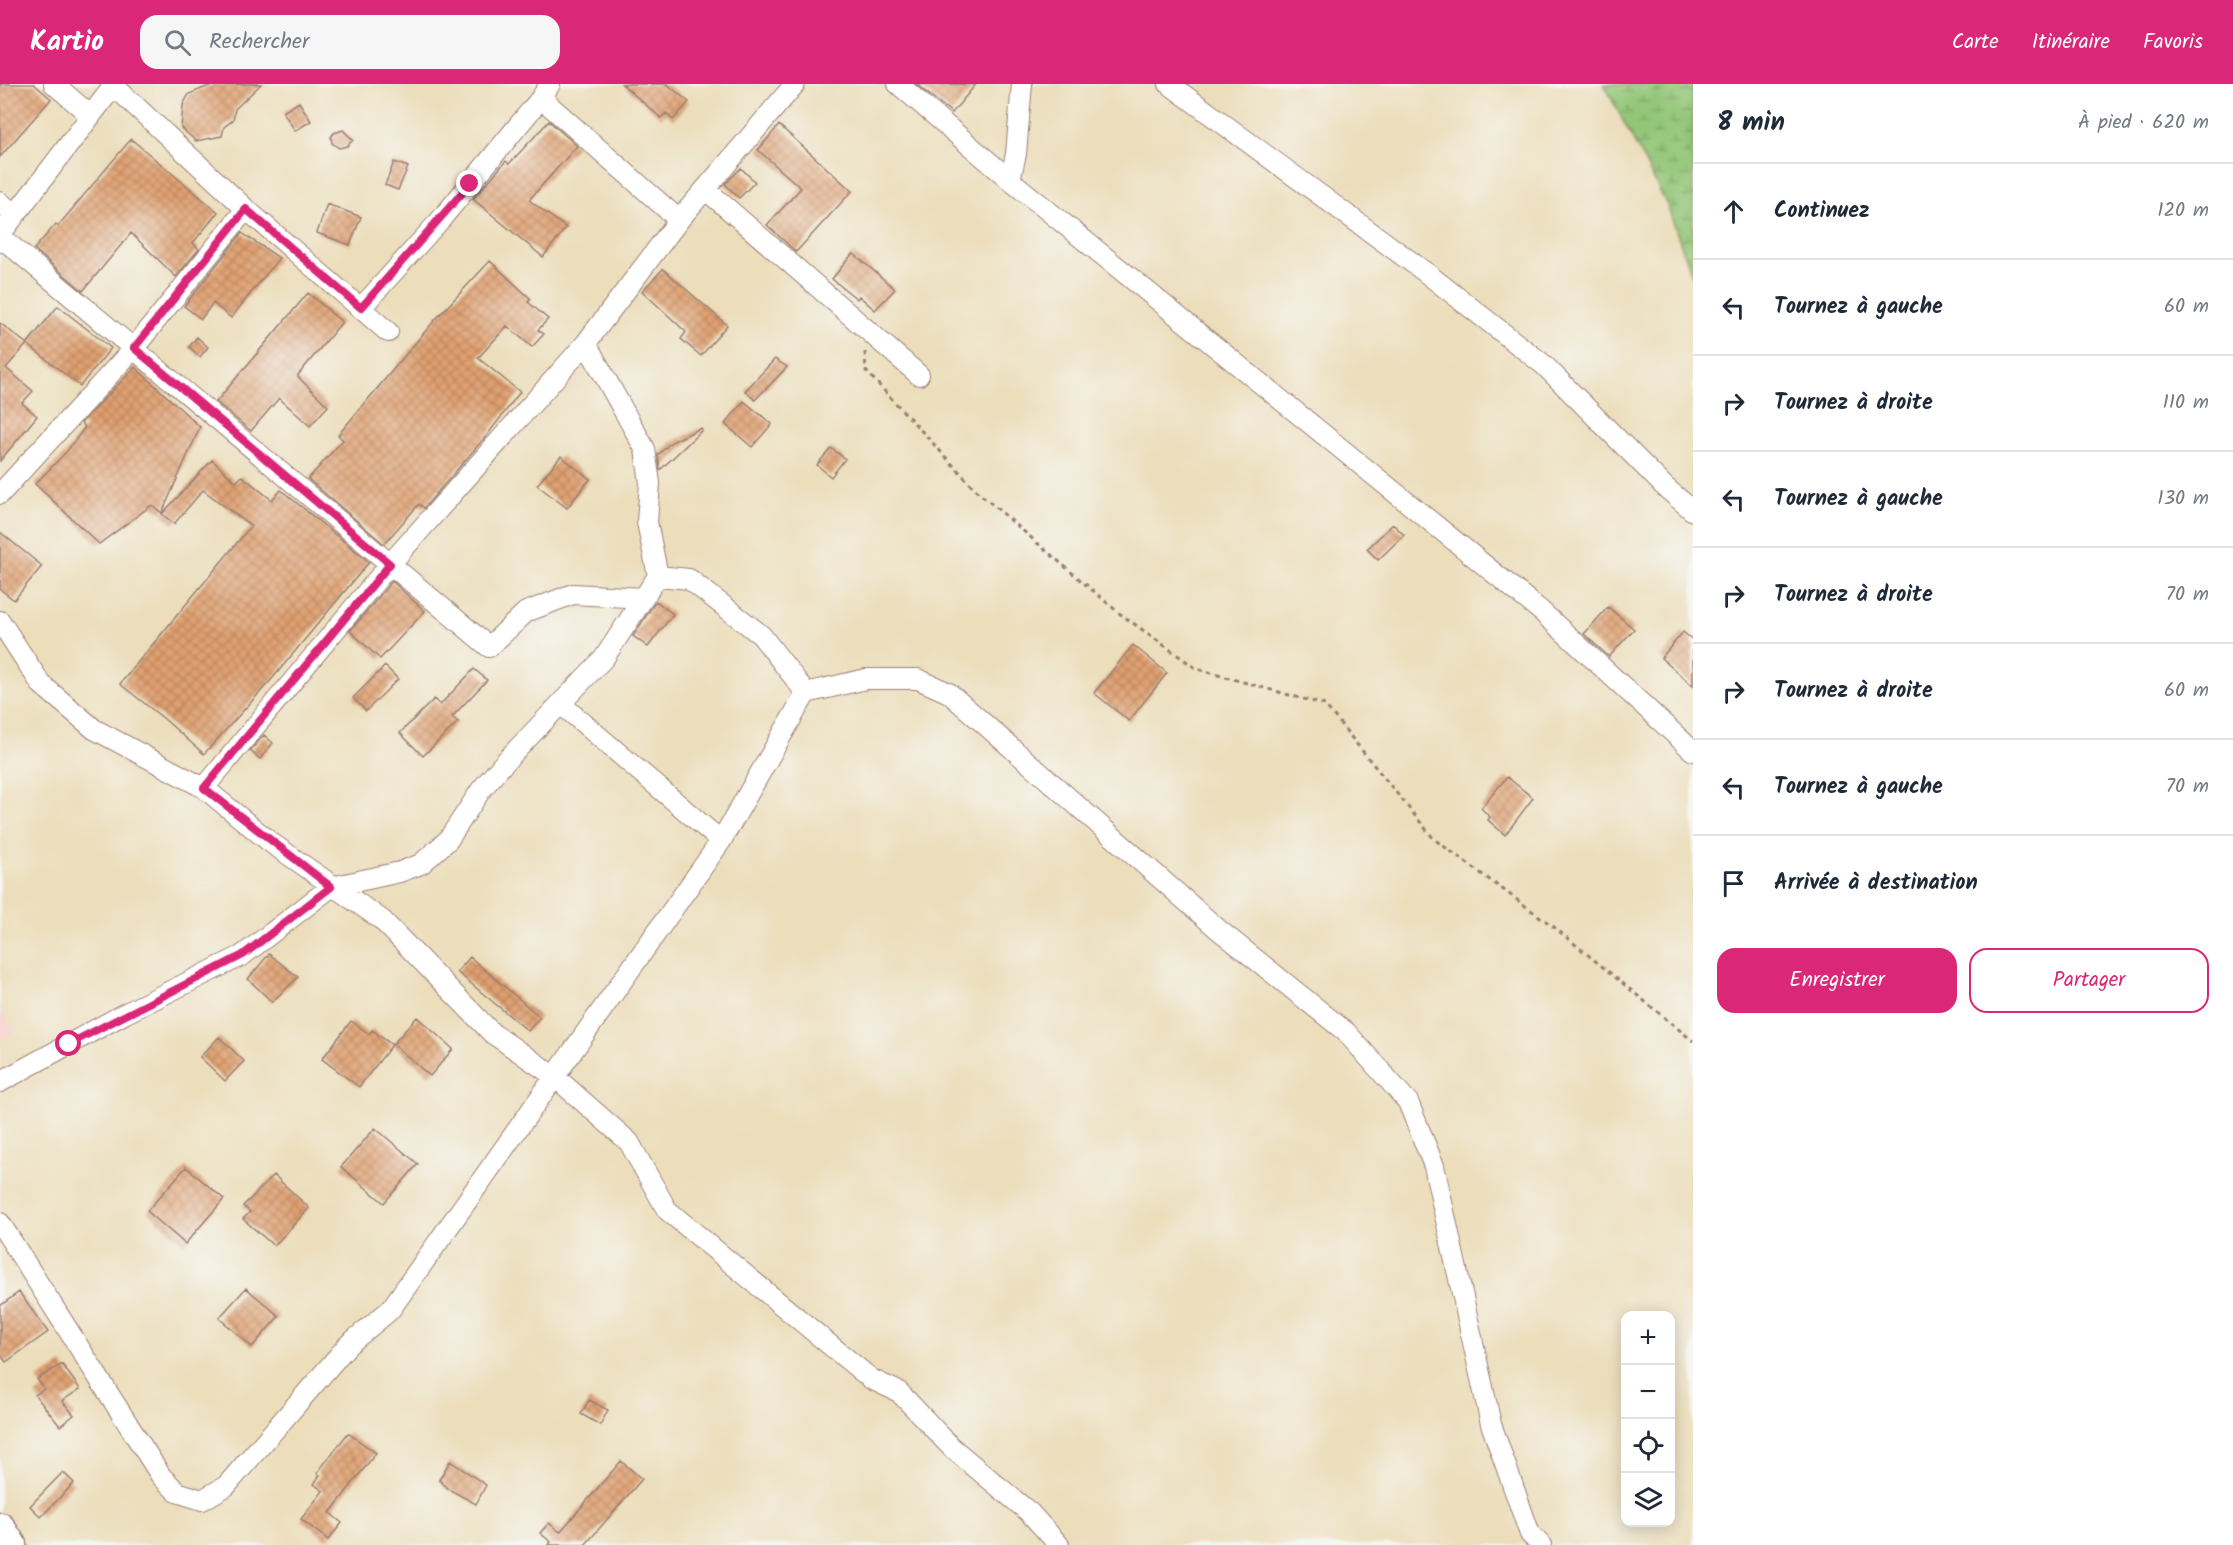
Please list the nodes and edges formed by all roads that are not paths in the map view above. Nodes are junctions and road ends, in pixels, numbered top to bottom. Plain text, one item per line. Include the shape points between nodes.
1 (54, 84) edge
2 (795, 84) edge
3 (898, 84) edge
4 (1022, 84) edge
5 (1169, 84) edge
6 (114, 85) edge
7 (545, 91) edge
8 (91, 116) junction
9 (1010, 180) junction
10 (705, 189) junction
11 (0, 202) edge
12 (246, 209) junction
13 (15, 215) junction
14 (679, 220) junction
15 (2, 241) edge
16 (361, 308) junction
17 (388, 332) dead end
18 (586, 343) junction
19 (134, 348) junction
20 (919, 375) dead end
21 (0, 494) edge
22 (1693, 511) edge
23 (390, 564) junction
24 (658, 576) junction
25 (644, 598) junction
26 (0, 621) edge
27 (10, 648) edge
28 (806, 693) junction
29 (561, 704) junction
30 (1693, 752) edge
31 (204, 788) junction
32 (721, 841) junction
33 (331, 887) junction
34 (554, 1076) junction
35 (0, 1082) edge
36 (0, 1222) edge
37 (0, 1528) edge
38 (11, 1545) edge
39 (1059, 1545) edge
40 (1540, 1545) edge

1 - 8 street
2 - 10 street
3 - 9 street
4 - 9 street
5 - 22 street via 1398,251 1544,365
6 - 8 street
6 - 12 street
7 - 14 street
7 - 16 street via 442,218
8 - 13 street
9 - 30 street via 1541,611
10 - 14 street
10 - 20 street
11 - 13 street
12 - 16 street
12 - 19 street
13 - 15 street via 3,231
14 - 18 street
15 - 19 street
16 - 17 street
18 - 23 street
18 - 24 street via 645,449 650,483 647,522
19 - 21 street
19 - 23 street
23 - 25 street via 489,647 526,612 573,594
23 - 31 street
24 - 25 street
24 - 28 street via 689,579 761,636
25 - 29 street via 604,658
26 - 27 street
27 - 31 street via 41,684 94,729
28 - 32 street
28 - 40 street via 866,679 918,679 949,693 1219,930 1346,1032 1408,1102 1434,1166 1491,1424 1530,1534
29 - 32 street
29 - 33 street via 481,790 448,840 421,864
31 - 33 street
32 - 34 street
33 - 34 street via 382,920 492,1033
33 - 35 street via 243,955
34 - 36 street via 390,1310 348,1345 226,1486 202,1500 177,1492 161,1476
34 - 39 street via 629,1142 667,1210 871,1379 899,1392 951,1447 1030,1513
37 - 38 main road

